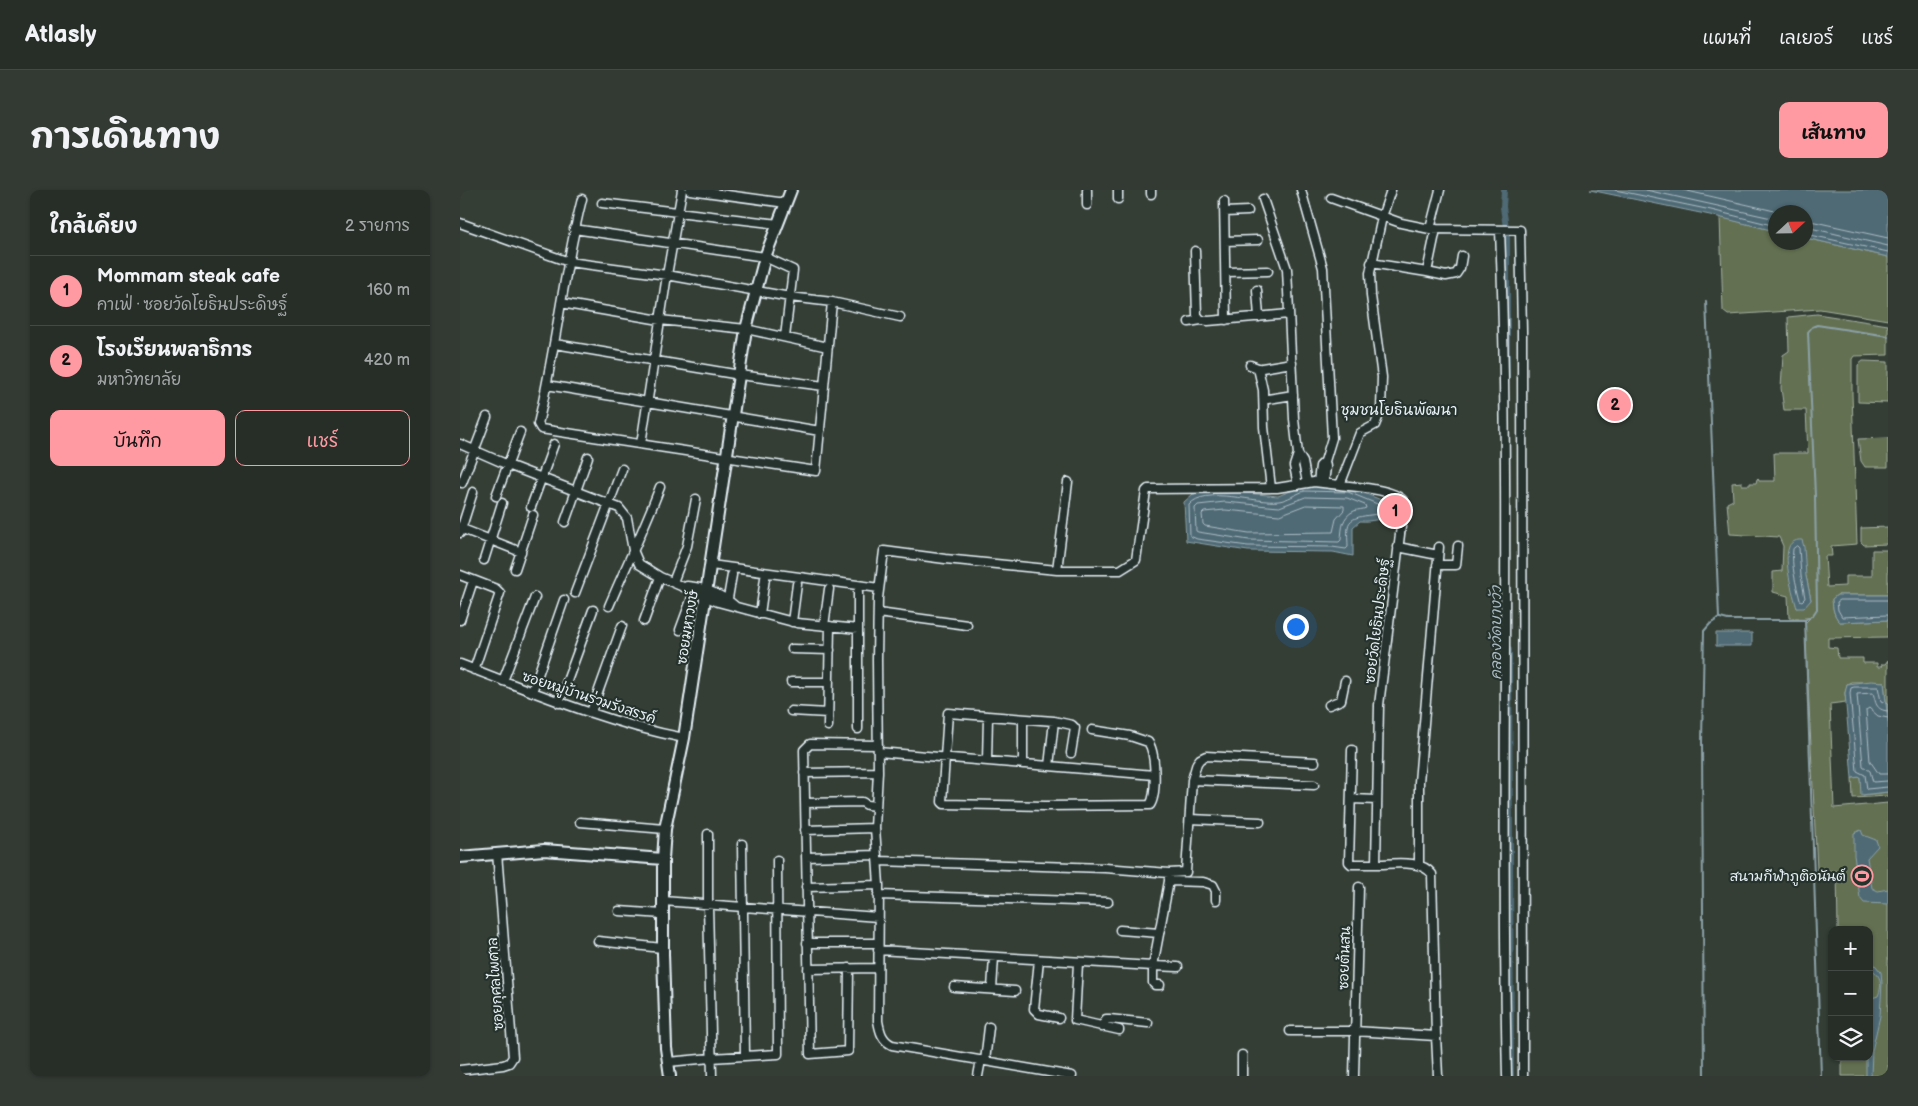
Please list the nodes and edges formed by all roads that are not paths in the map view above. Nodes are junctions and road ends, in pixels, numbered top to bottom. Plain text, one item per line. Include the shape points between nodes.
1 (682, 190) edge
2 (690, 190) edge
3 (791, 190) edge
4 (1086, 190) edge
5 (1118, 190) edge
6 (1301, 190) edge
7 (1391, 190) edge
8 (1440, 190) edge
9 (1331, 198) dead end
10 (582, 199) dead end
11 (1118, 199) dead end
12 (1263, 200) dead end
13 (1224, 201) dead end
14 (602, 203) dead end
15 (786, 203) junction
16 (1087, 205) dead end
17 (1248, 211) dead end
18 (1225, 212) junction
19 (679, 214) junction
20 (1382, 217) junction
21 (460, 223) edge
22 (778, 224) junction
23 (575, 229) junction
24 (1433, 229) junction
25 (1503, 231) junction
26 (1225, 240) junction
27 (1258, 240) dead end
28 (674, 243) junction
29 (1195, 251) dead end
30 (1462, 256) dead end
31 (765, 257) junction
32 (568, 261) junction
33 (1371, 263) junction
34 (1268, 271) dead end
35 (1226, 272) junction
36 (1427, 272) junction
37 (667, 275) junction
38 (1256, 290) dead end
39 (756, 291) junction
40 (790, 297) junction
41 (832, 302) junction
42 (561, 303) junction
43 (1289, 314) junction
44 (900, 317) dead end
45 (1259, 317) junction
46 (660, 320) junction
47 (1201, 320) junction
48 (1226, 320) junction
49 (1189, 322) dead end
50 (746, 329) junction
51 (785, 338) junction
52 (555, 344) junction
53 (828, 347) junction
54 (654, 361) junction
55 (1292, 363) junction
56 (1250, 365) dead end
57 (1262, 368) dead end
58 (740, 375) junction
59 (547, 385) junction
60 (824, 386) junction
61 (1294, 395) junction
62 (1268, 399) dead end
63 (647, 402) junction
64 (734, 416) junction
65 (487, 417) dead end
66 (520, 432) dead end
67 (820, 432) junction
68 (460, 444) edge
69 (554, 444) dead end
70 (641, 444) junction
71 (474, 450) junction
72 (1298, 454) junction
73 (588, 457) dead end
74 (726, 458) junction
75 (508, 465) junction
76 (622, 469) dead end
77 (542, 478) junction
78 (1068, 482) dead end
79 (1321, 482) junction
80 (462, 483) dead end
81 (1307, 483) junction
82 (1298, 485) junction
83 (1340, 485) junction
84 (660, 487) dead end
85 (1270, 488) junction
86 (474, 492) dead end
87 (576, 492) junction
88 (496, 496) dead end
89 (696, 499) dead end
90 (502, 503) dead end
91 (609, 503) junction
92 (565, 522) dead end
93 (460, 530) edge
94 (490, 540) junction
95 (1458, 546) dead end
96 (1398, 547) junction
97 (633, 550) junction
98 (520, 552) junction
99 (484, 560) dead end
100 (711, 565) junction
101 (1437, 565) junction
102 (515, 569) dead end
103 (1057, 570) junction
104 (732, 574) dead end
105 (460, 576) edge
106 (660, 577) junction
107 (765, 578) dead end
108 (473, 580) junction
109 (673, 582) junction
110 (797, 584) dead end
111 (684, 586) junction
112 (879, 588) junction
113 (829, 589) dead end
114 (694, 592) junction
115 (858, 592) dead end
116 (575, 593) dead end
117 (706, 594) junction
118 (536, 597) dead end
119 (564, 600) dead end
120 (730, 603) junction
121 (609, 606) dead end
122 (593, 610) dead end
123 (878, 613) junction
124 (760, 614) junction
125 (460, 620) edge
126 (644, 621) dead end
127 (792, 622) junction
128 (622, 626) dead end
129 (827, 626) junction
130 (968, 626) dead end
131 (858, 629) junction
132 (680, 630) dead end
133 (792, 649) dead end
134 (830, 650) junction
135 (460, 664) edge
136 (474, 670) junction
137 (503, 681) junction
138 (1345, 681) dead end
139 (791, 682) dead end
140 (829, 682) junction
141 (532, 692) junction
142 (559, 703) junction
143 (1329, 705) dead end
144 (791, 711) dead end
145 (591, 712) junction
146 (828, 713) junction
147 (988, 717) junction
148 (1023, 720) junction
149 (1054, 721) junction
150 (828, 726) dead end
151 (858, 730) dead end
152 (1092, 730) dead end
153 (684, 738) junction
154 (878, 749) junction
155 (1352, 750) dead end
156 (1071, 753) dead end
157 (944, 758) junction
158 (987, 761) junction
159 (1315, 762) dead end
160 (1023, 764) junction
161 (1049, 766) junction
162 (878, 772) junction
163 (804, 773) junction
164 (1154, 775) junction
165 (1192, 780) junction
166 (1314, 784) dead end
167 (1352, 799) junction
168 (1377, 800) junction
169 (805, 804) junction
170 (876, 806) junction
171 (1190, 819) junction
172 (580, 822) dead end
173 (1260, 822) dead end
174 (875, 828) junction
175 (665, 829) junction
176 (805, 830) junction
177 (708, 834) dead end
178 (742, 844) dead end
179 (497, 853) junction
180 (460, 856) edge
181 (806, 857) junction
182 (662, 858) junction
183 (877, 858) junction
184 (777, 860) dead end
185 (1376, 864) junction
186 (1419, 864) junction
187 (1169, 877) junction
188 (879, 885) junction
189 (806, 887) junction
190 (1358, 887) dead end
191 (878, 895) junction
192 (1216, 900) dead end
193 (663, 901) junction
194 (1108, 902) dead end
195 (708, 905) junction
196 (743, 908) junction
197 (777, 910) junction
198 (618, 911) dead end
199 (807, 913) junction
200 (662, 914) junction
201 (878, 917) junction
202 (1120, 930) dead end
203 (1158, 933) junction
204 (598, 941) dead end
205 (807, 943) junction
206 (878, 947) junction
207 (662, 948) junction
208 (994, 957) junction
209 (1039, 960) junction
210 (1078, 963) junction
211 (1153, 966) junction
212 (1178, 967) dead end
213 (850, 968) junction
214 (878, 968) junction
215 (808, 969) junction
216 (1160, 985) dead end
217 (954, 988) dead end
218 (992, 988) junction
219 (1015, 991) dead end
220 (1059, 1018) dead end
221 (1148, 1023) dead end
222 (989, 1027) dead end
223 (1102, 1027) junction
224 (1118, 1030) dead end
225 (1290, 1031) dead end
226 (1355, 1031) junction
227 (1436, 1036) junction
228 (745, 1055) junction
229 (1242, 1055) dead end
230 (711, 1058) junction
231 (983, 1061) junction
232 (668, 1062) junction
233 (460, 1070) edge
234 (670, 1076) edge
235 (712, 1076) edge
236 (978, 1076) edge
237 (1072, 1076) edge
238 (1242, 1076) edge
239 (1354, 1076) edge
240 (1438, 1076) edge
241 (1507, 1076) edge
242 (1523, 1076) edge

1 - 19 street
2 - 15 street
3 - 15 street, ซอยมหาวงษ์
4 - 16 street
5 - 11 street
6 - 79 street via 1324,268 1332,438 1325,461 1320,466
7 - 20 street
8 - 24 street
9 - 20 street
10 - 23 street
12 - 43 street via 1288,268
13 - 18 street
14 - 19 street
15 - 22 street, ซอยมหาวงษ์
17 - 18 street
18 - 26 street
19 - 22 street
19 - 28 street
20 - 24 street
20 - 33 street
21 - 32 street
22 - 31 street, ซอยมหาวงษ์
23 - 28 street
23 - 32 street
24 - 25 street
24 - 36 street
25 - 241 street
25 - 242 street via 1520,230
26 - 27 street
26 - 35 street
28 - 31 street
28 - 37 street
29 - 47 street via 1197,315
30 - 36 street via 1456,274 1446,276
31 - 39 street, ซอยมหาวงษ์
31 - 40 street via 793,270
32 - 37 street
32 - 42 street
33 - 36 street
33 - 83 street via 1371,296 1382,377 1381,410 1375,425 1360,433
34 - 35 street
35 - 48 street
37 - 39 street
37 - 46 street
38 - 45 street
39 - 40 street
39 - 50 street, ซอยมหาวงษ์
40 - 41 street
40 - 51 street
41 - 44 street
41 - 53 street
42 - 46 street
42 - 52 street
43 - 45 street
43 - 55 street
45 - 48 street
46 - 50 street
46 - 54 street
47 - 48 street
47 - 49 street
50 - 51 street
50 - 58 street, ซอยมหาวงษ์
51 - 53 street
52 - 54 street
52 - 59 street
53 - 60 street
54 - 58 street
54 - 63 street
55 - 57 street
55 - 61 street
56 - 85 street via 1258,368 1263,390
58 - 60 street
58 - 64 street, ซอยมหาวงษ์
59 - 63 street
59 - 70 street via 538,424 540,428
60 - 67 street
61 - 62 street
61 - 72 street
63 - 64 street
63 - 70 street
64 - 67 street
64 - 74 street, ซอยมหาวงษ์
65 - 71 street
66 - 75 street
67 - 74 street via 816,471
68 - 71 street
69 - 77 street
70 - 74 street
71 - 75 street
71 - 80 street
72 - 81 street
72 - 82 street via 1294,466
73 - 87 street
74 - 100 street, ซอยมหาวงษ์
75 - 77 street
75 - 88 street
76 - 91 street
77 - 87 street
77 - 98 street
78 - 103 street
79 - 81 street
79 - 83 street
81 - 82 street
82 - 85 street
83 - 96 street, ซอยวัดโยธินประดิษฐ์ via 1369,488 1402,498
84 - 97 street
85 - 103 street via 1148,489 1134,562 1120,570
86 - 93 street
87 - 91 street
87 - 92 street
89 - 109 street via 687,546
90 - 94 street
91 - 97 street via 627,518
91 - 116 street
93 - 94 street
94 - 98 street
94 - 99 street
95 - 101 street via 1456,565
96 - 101 street via 1438,551
96 - 168 street, ซอยวัดโยธินประดิษฐ์ via 1379,705
97 - 106 street via 640,564
97 - 121 street
98 - 102 street
100 - 112 street
100 - 117 street, ซอยมหาวงษ์
101 - 186 street via 1418,782
103 - 112 street via 884,551
104 - 120 street
105 - 108 street
106 - 109 street
106 - 126 street
107 - 124 street
108 - 125 street
108 - 136 street via 500,593
109 - 111 street
110 - 127 street
111 - 114 street
111 - 117 street via 698,587
112 - 123 street
113 - 129 street
114 - 117 street
114 - 132 street
115 - 131 street
117 - 120 street
117 - 153 street, ซอยมหาวงษ์
118 - 137 street
119 - 141 street
120 - 124 street
122 - 142 street
123 - 130 street
123 - 154 street
124 - 127 street
127 - 129 street
128 - 145 street
129 - 131 street
129 - 134 street
131 - 151 street
133 - 134 street
134 - 140 street
135 - 136 street, ซอยหมู่บ้านร่วมรังสรรค์
136 - 137 street, ซอยหมู่บ้านร่วมรังสรรค์
137 - 141 street, ซอยหมู่บ้านร่วมรังสรรค์
138 - 143 street via 1341,700
139 - 140 street
140 - 146 street
141 - 142 street, ซอยหมู่บ้านร่วมรังสรรค์
142 - 145 street, ซอยหมู่บ้านร่วมรังสรรค์
144 - 146 street
145 - 153 street, ซอยหมู่บ้านร่วมรังสรรค์
146 - 150 street
147 - 148 street
147 - 157 street via 947,713
147 - 158 street
148 - 149 street
148 - 160 street
149 - 156 street via 1074,727
149 - 161 street
152 - 164 street via 1148,742 1154,752
153 - 175 street, ซอยมหาวงษ์
154 - 157 street
154 - 162 street
154 - 163 street via 810,744 804,750
155 - 167 street
157 - 158 street
157 - 164 street via 944,804 1148,806 1153,800
158 - 160 street
159 - 165 street via 1206,756 1197,762
160 - 161 street
161 - 164 street
162 - 163 street
162 - 170 street
163 - 169 street
165 - 166 street
165 - 171 street
167 - 168 street
167 - 185 street via 1350,863
168 - 185 street, ซอยวัดโยธินประดิษฐ์
169 - 170 street via 862,802
169 - 176 street
170 - 174 street
171 - 173 street
171 - 187 street via 1186,872
172 - 175 street
174 - 176 street
174 - 183 street
175 - 182 street, ซอยมหาวงษ์
176 - 181 street
177 - 195 street
178 - 196 street
179 - 180 street
179 - 182 street via 544,850
179 - 233 street, ซอยกุศลไพศาล via 513,1057 503,1065
181 - 183 street
181 - 189 street
182 - 193 street, ซอยมหาวงษ์
183 - 187 street via 1105,868
183 - 188 street
184 - 197 street
185 - 186 street
186 - 227 street via 1432,876
187 - 192 street via 1213,885
187 - 203 street
188 - 189 street
188 - 191 street
189 - 199 street
190 - 226 street, ซอยต้นสน
191 - 194 street
191 - 201 street
193 - 195 street
193 - 200 street, ซอยมหาวงษ์
195 - 196 street
195 - 230 street
196 - 197 street
196 - 228 street
197 - 199 street
197 - 228 street via 778,1054
198 - 200 street
199 - 201 street
199 - 205 street
200 - 207 street, ซอยมหาวงษ์
201 - 206 street
202 - 203 street
203 - 211 street
204 - 207 street
205 - 206 street
205 - 215 street
206 - 208 street
206 - 214 street
207 - 232 street, ซอยมหาวงษ์
208 - 209 street
208 - 218 street
209 - 210 street
209 - 220 street via 1034,1009 1039,1014
210 - 211 street
210 - 223 street via 1074,1020
211 - 212 street
211 - 216 street via 1153,982
213 - 214 street
213 - 215 street
213 - 215 street via 849,1050 846,1053 812,1054 809,1052
214 - 231 street via 878,1021 880,1032 888,1043
217 - 218 street
218 - 219 street
221 - 223 street via 1106,1019
222 - 231 street
223 - 224 street
225 - 226 street
226 - 227 street
226 - 239 street, ซอยต้นสน
227 - 240 street
228 - 230 street
229 - 238 street
230 - 232 street
230 - 235 street
231 - 236 street
231 - 237 street
232 - 234 street, ซอยมหาวงษ์

